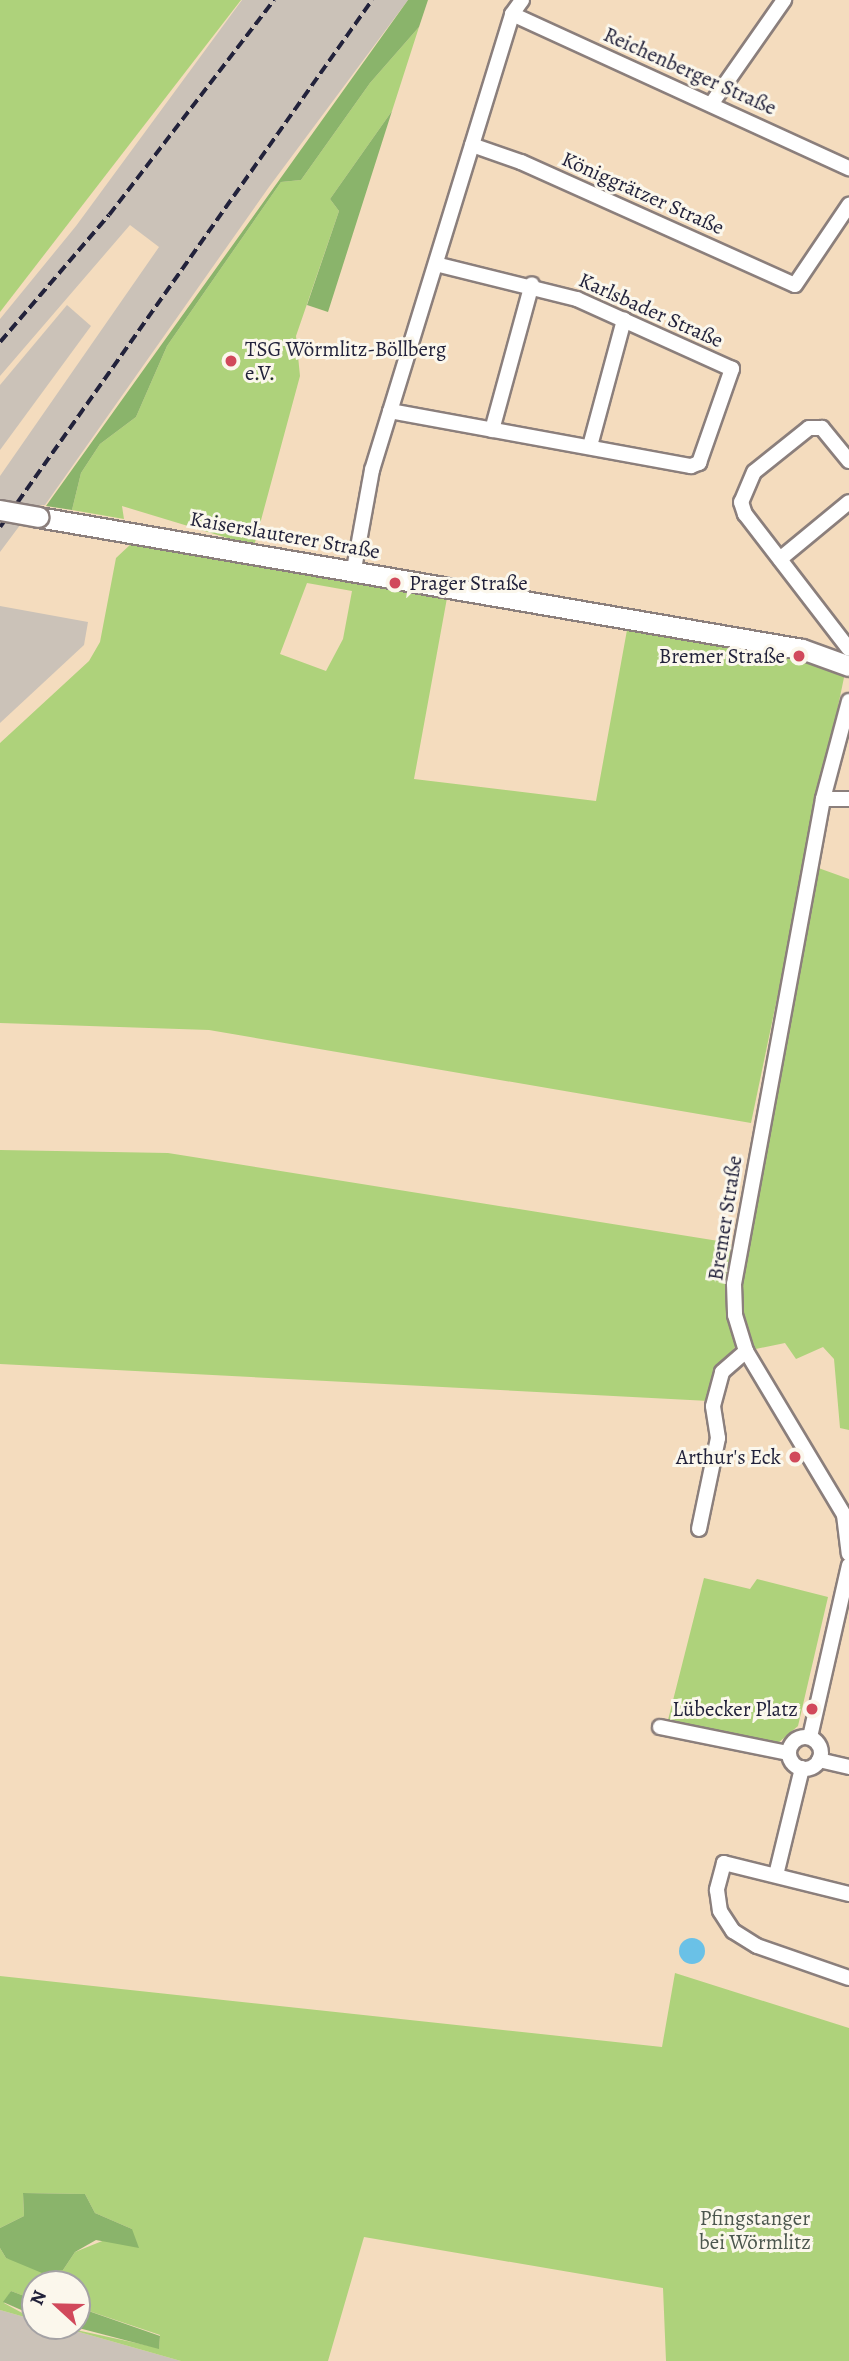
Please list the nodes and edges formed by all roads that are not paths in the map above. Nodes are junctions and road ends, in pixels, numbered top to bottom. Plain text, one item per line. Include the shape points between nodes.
1 (522, 0) edge
2 (784, 0) edge
3 (512, 14) junction
4 (712, 103) junction
5 (472, 145) junction
6 (849, 168) edge
7 (849, 205) edge
8 (436, 264) junction
9 (532, 284) junction
10 (624, 320) junction
11 (390, 411) junction
12 (492, 430) junction
13 (590, 446) junction
14 (849, 461) edge
15 (849, 502) edge
16 (0, 510) edge
17 (780, 559) junction
18 (354, 569) junction
19 (849, 649) edge
20 (849, 666) edge
21 (849, 701) edge
22 (823, 799) junction
23 (849, 799) edge
24 (746, 1351) junction
25 (699, 1529) dead end
26 (849, 1554) edge
27 (849, 1565) edge
28 (847, 1596) edge
29 (660, 1727) dead end
30 (810, 1737) junction
31 (788, 1753) junction
32 (819, 1760) junction
33 (849, 1767) edge
34 (802, 1768) junction
35 (776, 1875) junction
36 (849, 1894) edge
37 (849, 1978) edge

1 - 3 street
2 - 4 street
3 - 4 street, Reichenberger Straße
3 - 5 street
4 - 6 street, Reichenberger Straße
5 - 7 street, Königgrätzer Straße via 521,162 795,285
5 - 8 street
8 - 9 street, Karlsbader Straße
8 - 11 street
9 - 10 street, Karlsbader Straße
9 - 12 street
10 - 13 street
10 - 13 street, Karlsbader Straße via 732,369 699,463 691,466
11 - 12 street, Karlsbader Straße
11 - 18 street via 372,470
12 - 13 street, Karlsbader Straße
14 - 17 street via 822,428 815,427 749,477 741,502 745,514
15 - 17 street
16 - 18 street, Kaiserslauterer Straße, bridge
17 - 19 street
18 - 20 street, Kaiserslauterer Straße via 802,649
21 - 22 street, Bremer Straße
22 - 23 street
22 - 24 street, Bremer Straße via 734,1284 735,1315
24 - 25 street via 722,1372 713,1406 718,1438
24 - 26 street, Bremer Straße via 844,1515
27 - 28 street
28 - 30 street
29 - 31 street
30 - 31 street via 793,1742
30 - 32 street via 818,1744
31 - 34 street
32 - 33 street
32 - 34 street
34 - 35 street
35 - 36 street
35 - 37 street via 724,1863 716,1890 720,1911 733,1931 757,1946

